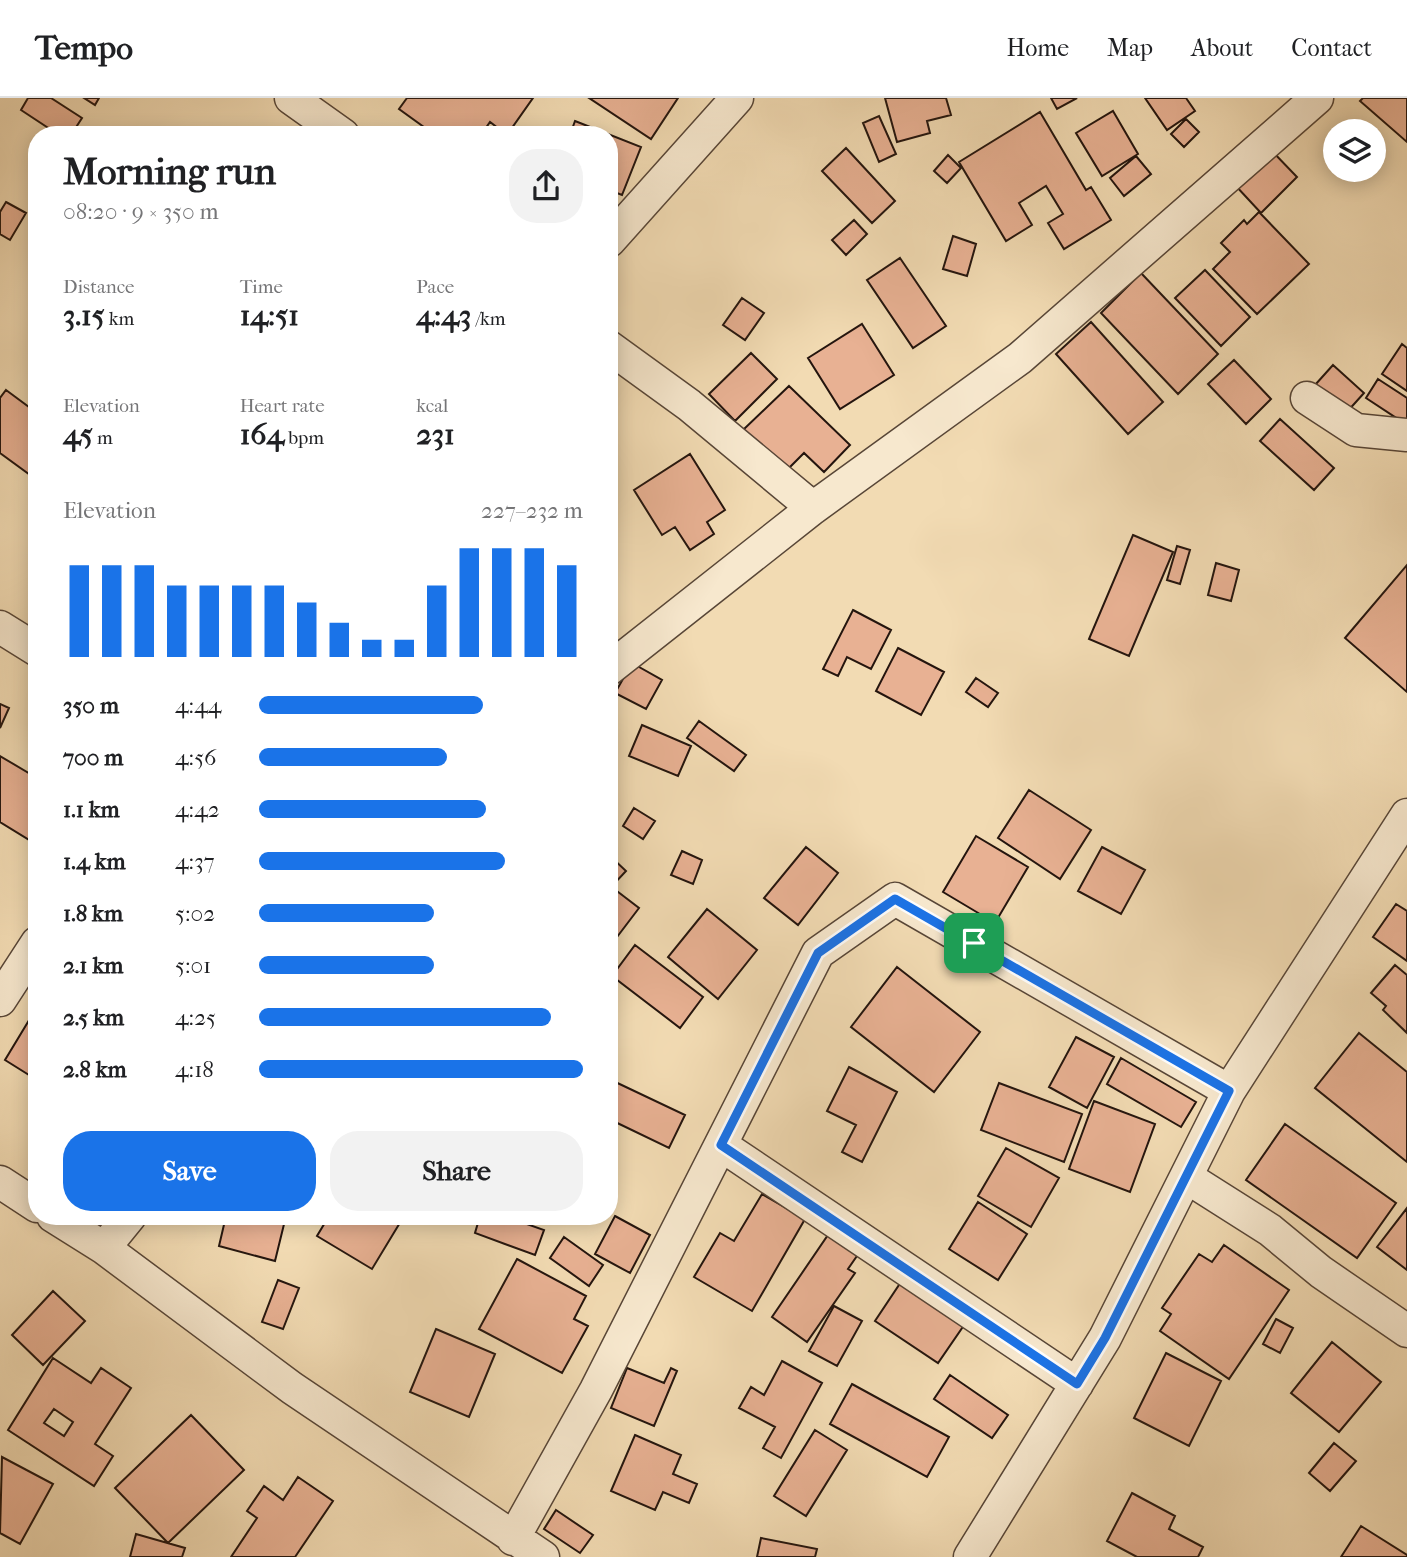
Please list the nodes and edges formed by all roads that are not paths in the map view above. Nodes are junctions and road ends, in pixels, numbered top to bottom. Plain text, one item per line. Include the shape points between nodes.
1 (291, 98) edge
2 (737, 98) edge
3 (1317, 98) edge
4 (330, 126) edge
5 (618, 231) edge
6 (618, 354) edge
7 (1307, 398) dead end
8 (1407, 435) edge
9 (813, 508) junction
10 (0, 627) edge
11 (28, 644) edge
12 (618, 662) edge
13 (1407, 815) edge
14 (28, 957) edge
15 (0, 1000) edge
16 (1229, 1091) junction
17 (721, 1145) junction
18 (1188, 1178) junction
19 (0, 1182) edge
20 (28, 1200) edge
21 (67, 1225) edge
22 (123, 1225) edge
23 (104, 1248) junction
24 (1407, 1330) edge
25 (1077, 1384) junction
26 (513, 1539) junction
27 (543, 1557) edge
28 (970, 1557) edge

1 - 4 street
2 - 5 street
3 - 9 street via 1020,358
6 - 9 street via 689,405
7 - 8 street via 1356,430
9 - 12 street
10 - 11 street
13 - 16 street
14 - 15 street
16 - 17 street via 895,899 818,953
16 - 18 street
17 - 25 street
17 - 26 street via 596,1390
18 - 24 street via 1270,1230 1321,1272
18 - 25 street
19 - 20 street
21 - 23 street
22 - 23 street
23 - 26 street via 292,1388
25 - 28 street
26 - 27 street

